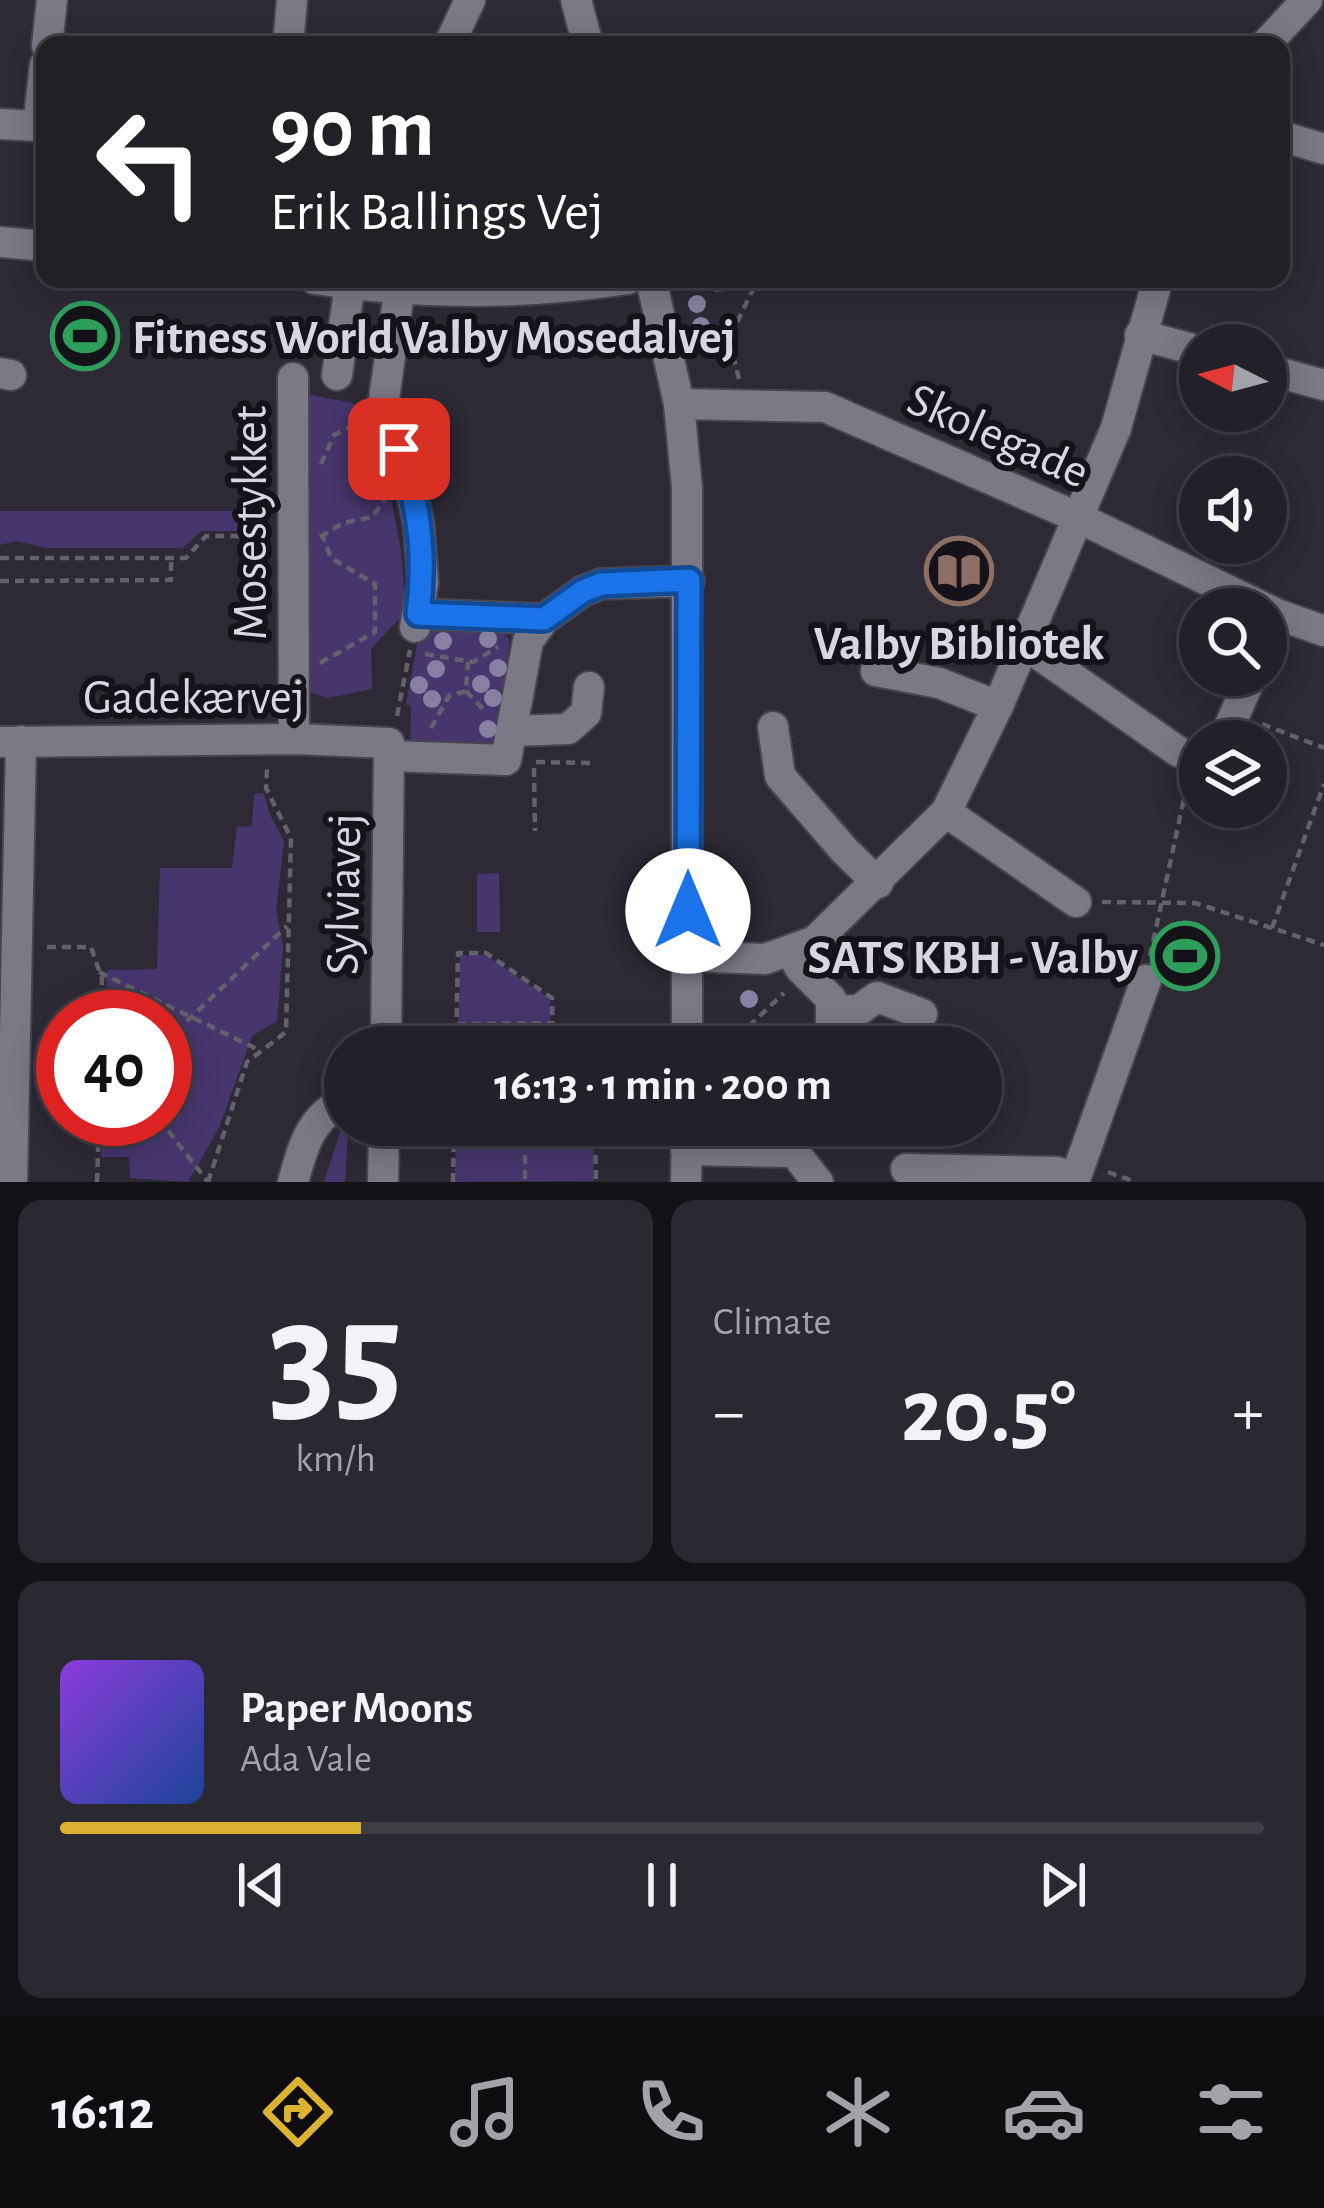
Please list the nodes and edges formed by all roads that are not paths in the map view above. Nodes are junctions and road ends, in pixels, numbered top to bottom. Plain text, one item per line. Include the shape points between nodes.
1 (52, 0) edge
2 (292, 0) edge
3 (470, 0) edge
4 (1307, 0) edge
5 (582, 1) edge
6 (48, 36) edge
7 (289, 36) edge
8 (453, 36) edge
9 (587, 36) edge
10 (1273, 36) edge
11 (0, 124) edge
12 (36, 126) edge
13 (1290, 139) edge
14 (1324, 149) edge
15 (0, 242) edge
16 (36, 245) edge
17 (349, 288) edge
18 (400, 288) edge
19 (653, 288) edge
20 (1154, 288) edge
21 (1140, 335) junction
22 (1179, 345) edge
23 (337, 375) dead end
24 (1287, 375) edge
25 (293, 378) dead end
26 (1324, 385) edge
27 (680, 404) junction
28 (1077, 517) junction
29 (689, 580) junction
30 (1200, 588) edge
31 (544, 619) junction
32 (1287, 630) edge
33 (1324, 631) edge
34 (1024, 644) junction
35 (877, 671) dead end
36 (589, 687) dead end
37 (998, 706) junction
38 (773, 727) dead end
39 (281, 739) junction
40 (11, 742) edge
41 (517, 751) junction
42 (396, 752) junction
43 (1179, 752) dead end
44 (946, 812) junction
45 (878, 883) junction
46 (1076, 902) road end
47 (688, 956) junction
48 (796, 960) junction
49 (1146, 980) road end
50 (8, 1010) edge
51 (831, 1011) junction
52 (922, 1014) dead end
53 (387, 1026) edge
54 (687, 1026) edge
55 (831, 1026) edge
56 (324, 1114) edge
57 (384, 1146) edge
58 (687, 1146) edge
59 (751, 1146) edge
60 (907, 1169) dead end
61 (1074, 1180) edge
62 (12, 1182) edge
63 (293, 1182) edge
64 (383, 1182) edge
65 (686, 1182) edge
66 (818, 1182) edge

1 - 6 street
2 - 7 street
3 - 8 street
4 - 10 street
5 - 9 street
11 - 12 street
13 - 14 street
15 - 16 street
17 - 23 street
18 - 31 street via 384,399 422,553 414,631
19 - 27 street
20 - 21 street
21 - 22 street
21 - 28 street via 1116,428
24 - 26 street
25 - 39 street, Mosestykket via 293,479 303,535
27 - 28 street, Skolegade via 825,407
27 - 29 street
28 - 30 street, Skolegade
28 - 34 street
29 - 31 street via 601,584
29 - 47 street
31 - 41 street via 528,641
32 - 33 street, Skolegade
34 - 37 street
34 - 43 street
35 - 37 street
36 - 41 street, Gadekærvej via 586,713 568,729
37 - 44 street
38 - 45 street via 780,776
39 - 40 street, Gadekærvej
39 - 42 street, Gadekærvej
40 - 50 street via 17,947
41 - 42 street, Gadekærvej
42 - 53 street, Sylviavej
44 - 45 street
44 - 46 street
45 - 48 street
47 - 48 street
47 - 54 street
48 - 51 street via 831,999
49 - 61 street
50 - 62 street
51 - 52 street via 860,1010 877,997
51 - 55 street
56 - 63 street via 306,1136
57 - 64 street
58 - 65 street
59 - 66 street via 794,1152
60 - 61 street via 1057,1172

